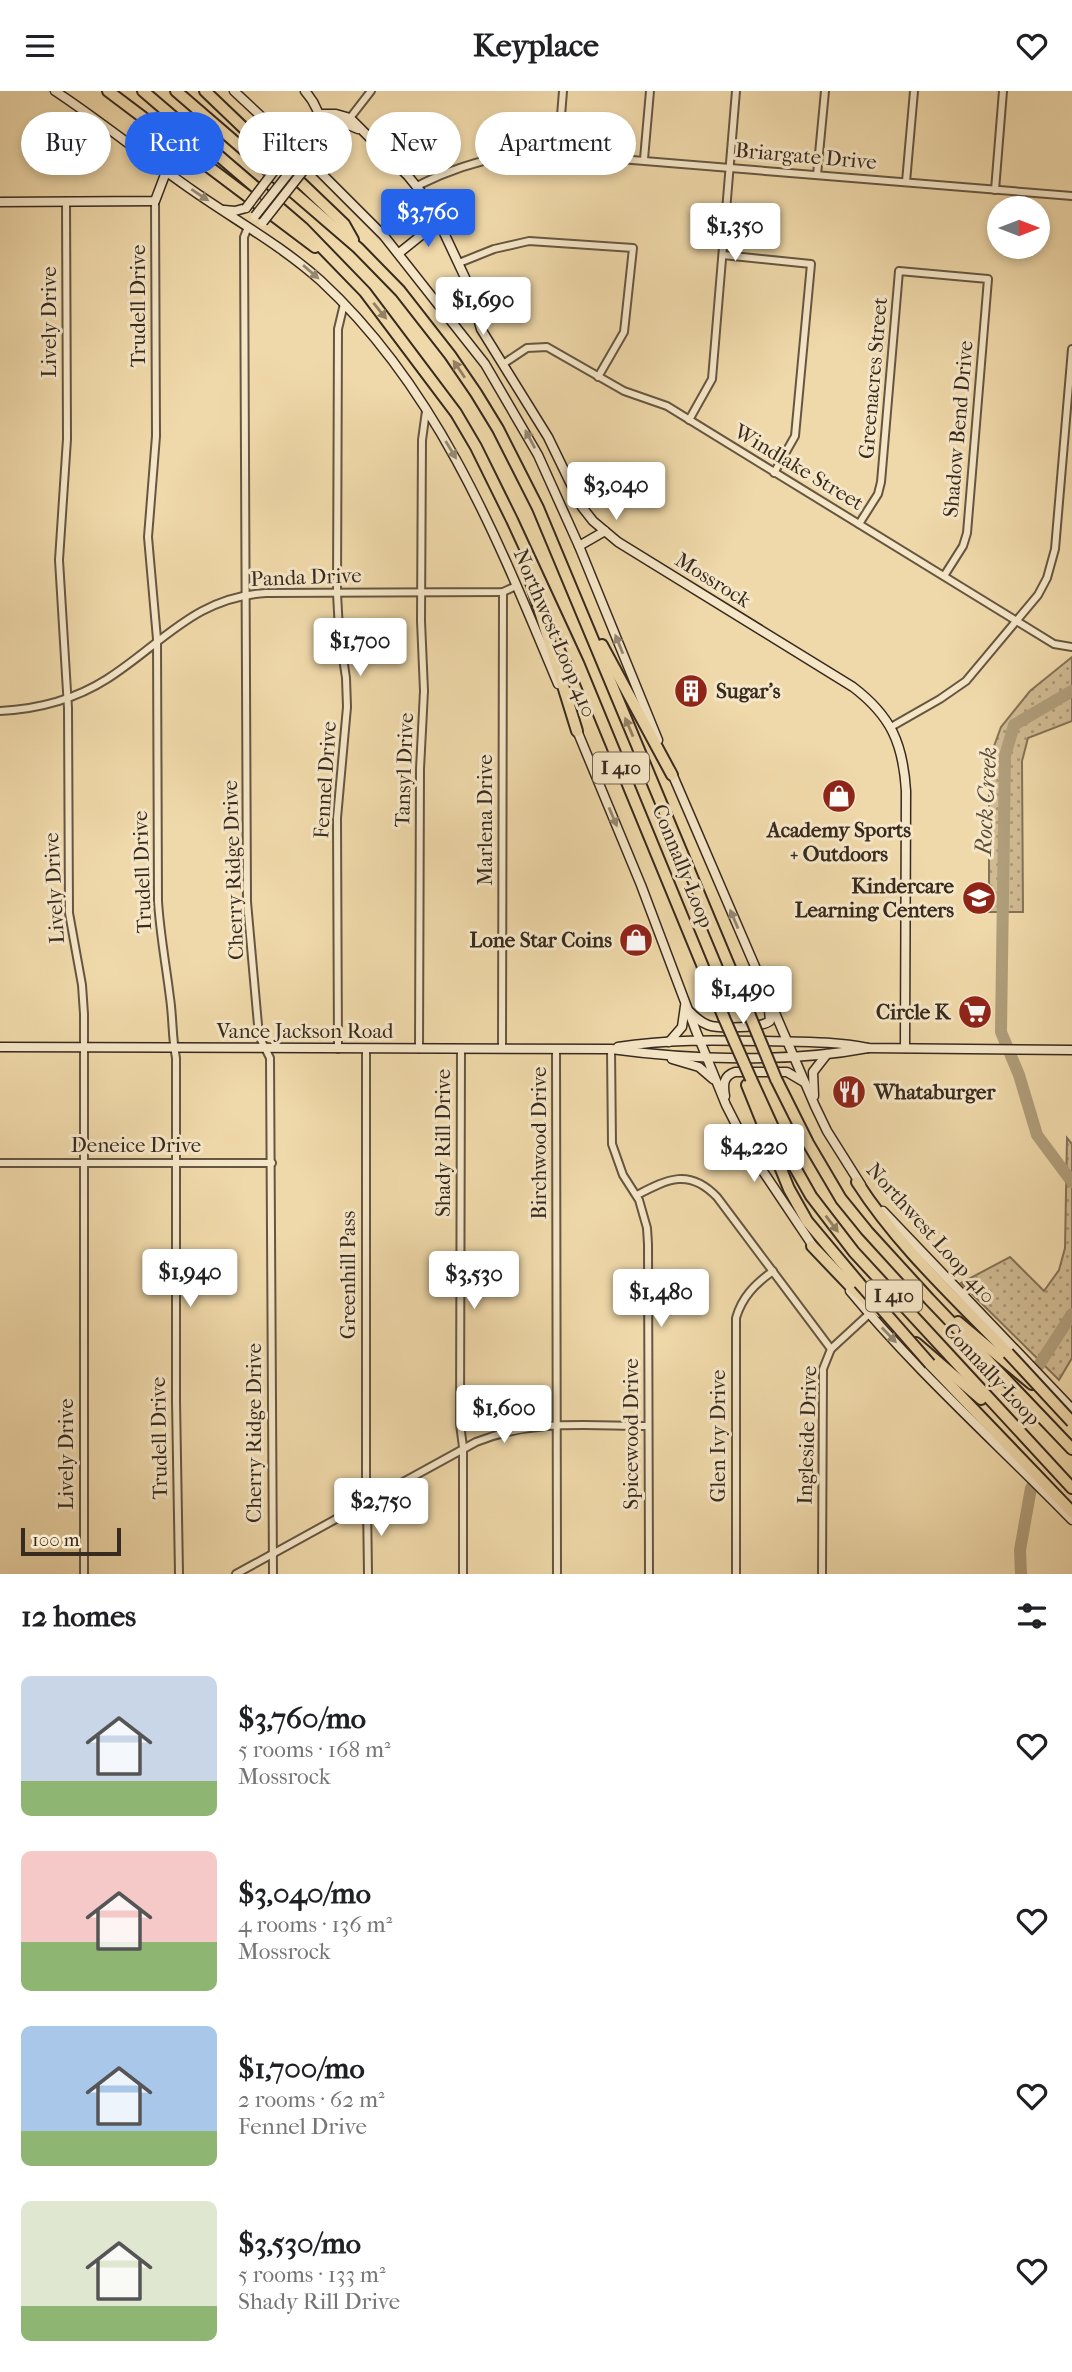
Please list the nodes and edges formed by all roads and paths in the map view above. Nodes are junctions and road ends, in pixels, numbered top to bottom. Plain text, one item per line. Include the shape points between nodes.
1 (55, 91) edge
2 (108, 91) edge
3 (143, 91) edge
4 (176, 91) edge
5 (205, 91) edge
6 (234, 91) edge
7 (304, 91) edge
8 (371, 91) edge
9 (563, 91) edge
10 (650, 91) edge
11 (736, 91) edge
12 (825, 91) edge
13 (914, 91) edge
14 (1003, 91) edge
15 (256, 112) edge
16 (318, 112) edge
17 (561, 112) edge
18 (352, 115) edge
19 (352, 120) edge
20 (352, 126) edge
21 (359, 129) junction
22 (125, 142) edge
23 (636, 158) edge
24 (644, 159) junction
25 (475, 162) edge
26 (729, 167) junction
27 (165, 175) edge
28 (170, 175) edge
29 (271, 175) edge
30 (287, 175) edge
31 (300, 175) edge
32 (323, 175) edge
33 (817, 175) junction
34 (906, 182) junction
35 (417, 186) junction
36 (995, 190) junction
37 (1072, 196) edge
38 (66, 201) junction
39 (155, 201) junction
40 (0, 202) edge
41 (221, 209) junction
42 (439, 222) junction
43 (252, 229) junction
44 (358, 248) junction
45 (399, 253) junction
46 (723, 255) junction
47 (334, 260) junction
48 (459, 263) junction
49 (988, 279) joint
50 (344, 305) junction
51 (1072, 349) edge
52 (503, 364) junction
53 (598, 377) junction
54 (1071, 382) edge
55 (427, 409) junction
56 (689, 420) junction
57 (774, 473) junction
58 (512, 520) junction
59 (859, 524) junction
60 (605, 531) junction
61 (579, 546) junction
62 (944, 576) junction
63 (516, 586) junction
64 (421, 592) junction
65 (503, 592) junction
66 (337, 593) junction
67 (247, 596) junction
68 (580, 607) junction
69 (1017, 621) junction
70 (157, 639) junction
71 (1072, 647) edge
72 (68, 698) junction
73 (0, 711) edge
74 (891, 727) junction
75 (577, 731) junction
76 (672, 775) junction
77 (761, 982) junction
78 (686, 1006) junction
79 (699, 1040) junction
80 (669, 1042) junction
81 (787, 1042) junction
82 (0, 1047) edge
83 (85, 1047) junction
84 (174, 1048) junction
85 (265, 1048) junction
86 (868, 1048) junction
87 (905, 1048) junction
88 (338, 1049) junction
89 (366, 1049) junction
90 (419, 1049) junction
91 (461, 1049) junction
92 (502, 1049) junction
93 (556, 1049) junction
94 (611, 1049) junction
95 (1072, 1050) edge
96 (827, 1054) junction
97 (706, 1056) junction
98 (666, 1057) junction
99 (793, 1057) junction
100 (748, 1079) junction
101 (804, 1082) junction
102 (716, 1083) junction
103 (726, 1105) junction
104 (815, 1106) junction
105 (0, 1163) edge
106 (85, 1163) junction
107 (177, 1163) junction
108 (272, 1163) junction
109 (857, 1182) junction
110 (636, 1195) junction
111 (812, 1246) junction
112 (773, 1271) junction
113 (929, 1299) junction
114 (869, 1314) junction
115 (831, 1349) junction
116 (1072, 1409) edge
117 (1072, 1420) edge
118 (556, 1426) junction
119 (648, 1426) junction
120 (1022, 1435) junction
121 (463, 1450) junction
122 (1072, 1450) edge
123 (1072, 1488) edge
124 (369, 1502) junction
125 (1072, 1512) edge
126 (1072, 1520) edge
127 (272, 1555) junction
128 (84, 1574) edge
129 (179, 1574) edge
130 (236, 1574) edge
131 (273, 1574) edge
132 (368, 1574) edge
133 (463, 1574) edge
134 (557, 1574) edge
135 (649, 1574) edge
136 (736, 1574) edge
137 (822, 1574) edge

1 - 22 main road, Northwest Loop 410
2 - 47 highway
3 - 47 highway, Connally Loop / I 410 via 253,183
4 - 44 highway, Connally Loop / I 410
5 - 44 highway via 344,224
6 - 15 main road, Northwest Loop 410
7 - 16 main road
8 - 18 street
9 - 17 street
10 - 24 street
11 - 26 street
12 - 33 street
13 - 34 street
14 - 36 street
19 - 21 main road, Mossrock
20 - 21 main road, Mossrock
21 - 35 main road, Mossrock
23 - 24 street, Briargate Drive
24 - 26 street, Briargate Drive
25 - 35 street, Briargate Drive
26 - 33 street, Briargate Drive
26 - 46 street
27 - 39 main road, Trudell Drive
28 -> 41 main road, Northwest Loop 410
29 - 41 main road, bridge via 246,208
30 - 43 main road, Cherry Ridge Drive, bridge via 255,216
31 - 43 main road, Cherry Ridge Drive, bridge via 263,222
32 - 45 main road, Northwest Loop 410
33 - 34 street, Briargate Drive
34 - 36 street, Briargate Drive
35 - 42 main road, Mossrock
36 - 37 street, Briargate Drive
38 - 39 main road
38 - 40 main road
38 - 72 street, Lively Drive via 67,439 60,559
39 - 70 street, Trudell Drive via 156,428 148,537
41 - 43 main road, Northwest Loop 410
42 - 45 main road
42 - 48 main road, Mossrock
43 -> 50 main road, Northwest Loop 410 via 302,264
43 - 67 street, Cherry Ridge Drive via 244,237
68 -> 44 highway, Connally Loop / I 410 via 525,482 476,393 400,291
61 -> 45 main road, Northwest Loop 410 via 508,402
46 - 56 street via 712,379
46 - 57 street via 810,264 795,436
47 -> 58 highway, Connally Loop / I 410 via 365,292 456,413
48 - 52 main road, Mossrock via 481,330
48 - 53 street via 529,241 633,249 624,333
49 - 59 street, Greenacres Street via 900,271 881,482
49 - 62 street, Shadow Bend Drive via 967,533
50 - 55 main road, Northwest Loop 410
50 - 66 street, Fennel Drive via 338,329
51 - 54 street
52 - 53 street, Windlake Street via 527,348 547,347
52 - 60 main road, Mossrock via 548,437 582,507
53 - 56 street, Windlake Street
54 - 69 street via 1053,559 1043,586
55 -> 63 main road, Northwest Loop 410 via 478,499
55 - 64 street, Tansyl Drive via 422,440
56 - 57 street, Windlake Street
57 - 59 street, Windlake Street
58 - 75 highway
58 - 100 highway, Connally Loop / I 410, bridge via 578,663
59 - 62 street, Windlake Street
60 - 61 main road
60 - 74 main road, Mossrock via 853,687 877,707
76 -> 61 main road, Northwest Loop 410
62 - 69 street, Windlake Street
63 - 65 street, Panda Drive
63 - 75 main road, Northwest Loop 410
64 - 65 street, Panda Drive
64 - 66 street, Panda Drive
64 - 90 street, Tansyl Drive
65 - 92 street, Marlena Drive
66 - 67 street, Panda Drive
66 - 88 street, Fennel Drive via 347,707 337,818
67 - 70 street, Panda Drive via 202,610
67 - 85 street, Cherry Ridge Drive via 247,902 259,1036
68 - 76 highway
113 -> 68 highway, Connally Loop / I 410, bridge via 841,1199 808,1143 776,1079
69 - 71 street, Windlake Street via 1055,644
69 - 74 street via 966,681
70 - 72 street, Panda Drive via 106,679
70 - 84 street, Trudell Drive via 158,901
72 - 73 street, Panda Drive via 41,707
72 - 83 street, Lively Drive via 69,913 82,985
74 - 87 main road, Mossrock via 900,750 906,791
75 -> 78 main road, Northwest Loop 410
77 -> 76 main road, Northwest Loop 410
77 - 78 main road via 771,1017 763,1026 715,1027 696,1018
77 - 81 main road, Northwest Loop 410
78 - 79 main road, Northwest Loop 410
78 - 80 main road via 682,1027
79 - 80 main road, Vance Jackson Road
79 - 81 main road, Vance Jackson Road
79 - 97 main road, Northwest Loop 410
80 - 94 main road, Vance Jackson Road
81 - 86 main road, Vance Jackson Road via 839,1042
81 - 99 main road, Northwest Loop 410
82 - 83 main road, Vance Jackson Road
83 - 84 main road, Vance Jackson Road
83 - 106 street, Lively Drive
84 - 85 main road, Vance Jackson Road
84 - 107 street, Trudell Drive
85 - 88 main road, Vance Jackson Road
85 - 108 street, Cherry Ridge Drive via 270,1058
86 - 87 main road, Vance Jackson Road
86 - 96 main road, Vance Jackson Road
87 - 95 main road, Vance Jackson Road
88 - 89 main road, Vance Jackson Road
89 - 90 main road, Vance Jackson Road
89 - 124 street, Greenhill Pass
90 - 91 main road, Vance Jackson Road
91 - 92 main road, Vance Jackson Road
91 - 121 street, Shady Rill Drive
92 - 93 main road, Vance Jackson Road
93 - 94 main road, Vance Jackson Road
93 - 118 street, Birchwood Drive
94 - 98 main road, Vance Jackson Road
94 - 110 street, Spicewood Drive via 612,1145
96 - 99 main road, Vance Jackson Road
96 - 104 main road via 813,1072
97 - 98 main road, Vance Jackson Road
97 - 99 main road, Vance Jackson Road
97 - 102 main road, Northwest Loop 410
98 - 102 main road via 699,1066
99 - 101 main road, Northwest Loop 410
100 -> 120 highway, Connally Loop / I 410 via 811,1196 838,1232
100 - 125 highway, bridge via 753,1103 807,1221 930,1364
101 - 103 main road via 787,1072 735,1072 723,1083
101 - 104 main road, Northwest Loop 410
102 - 103 main road, Northwest Loop 410
103 - 111 main road, Northwest Loop 410 via 750,1152
104 - 109 main road, Northwest Loop 410
105 - 106 street, Deneice Drive
106 - 107 street, Deneice Drive
106 - 128 street, Lively Drive
107 - 108 street, Deneice Drive
107 - 129 street, Trudell Drive
108 - 127 street, Cherry Ridge Drive
109 - 116 main road, Northwest Loop 410
109 - 117 highway, bridge via 899,1240
110 - 112 street via 673,1179 700,1183 717,1197
110 - 119 street, Spicewood Drive via 648,1244
111 - 114 main road, Northwest Loop 410
111 - 120 highway via 854,1290
112 - 115 street
112 - 136 street, Glen Ivy Drive via 743,1299 736,1318
113 - 117 highway
113 - 122 highway, Connally Loop / I 410
114 - 115 street, Ingleside Drive
114 -> 126 main road, Northwest Loop 410
115 - 137 street, Ingleside Drive via 822,1378
118 - 119 street
118 - 121 street via 499,1433
118 - 134 street, Birchwood Drive
119 - 135 street, Spicewood Drive
120 - 123 highway, Connally Loop / I 410
121 - 124 street
121 - 133 street, Shady Rill Drive
124 - 127 street
124 - 132 street, Greenhill Pass
127 - 130 street
127 - 131 street, Cherry Ridge Drive

